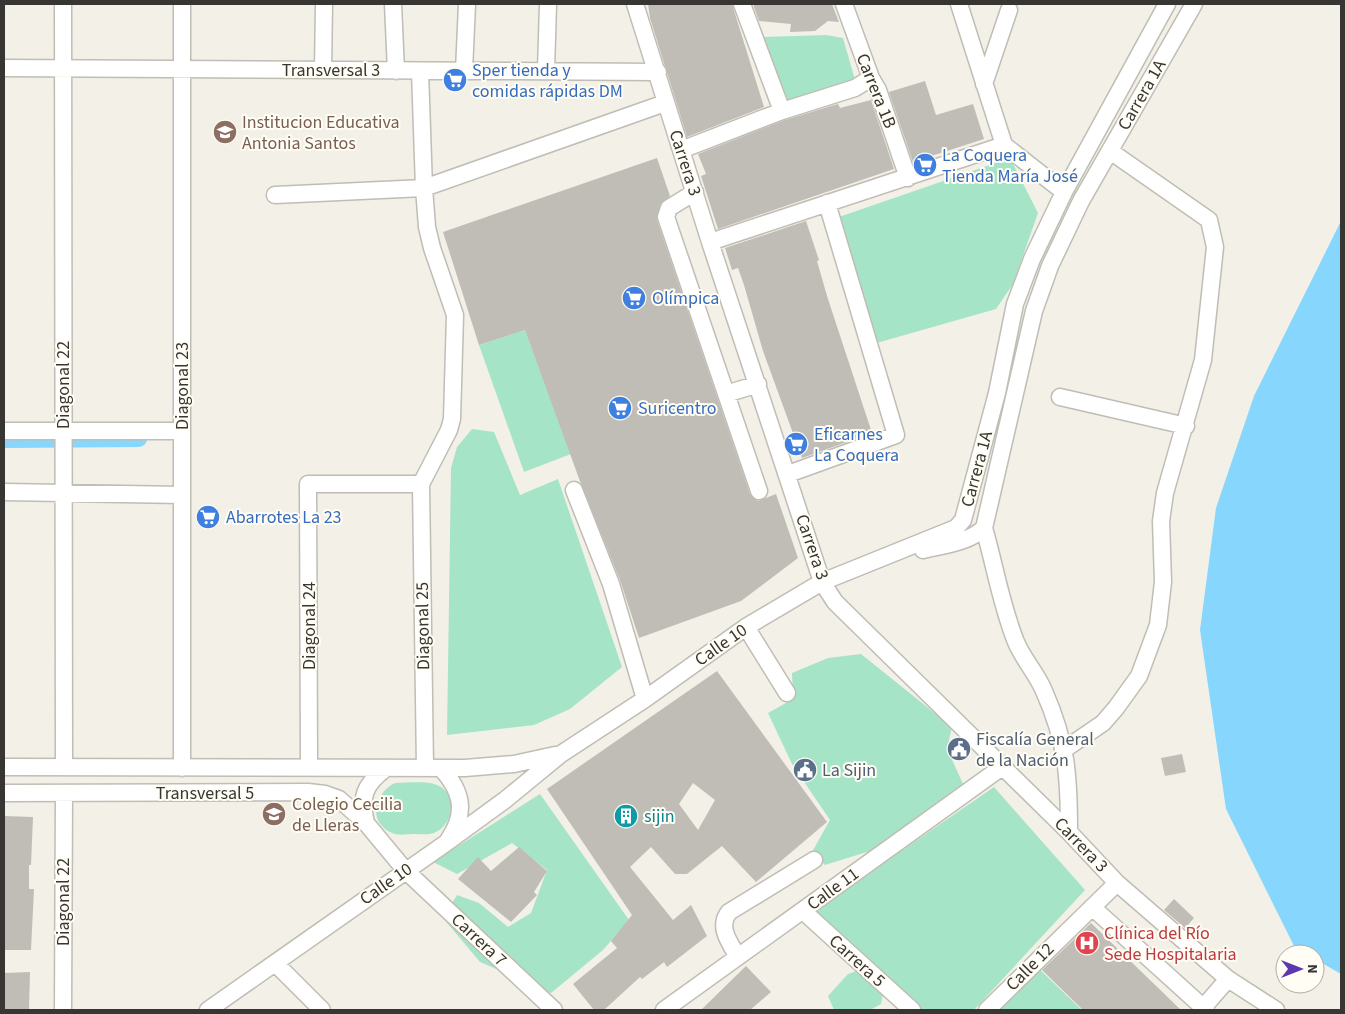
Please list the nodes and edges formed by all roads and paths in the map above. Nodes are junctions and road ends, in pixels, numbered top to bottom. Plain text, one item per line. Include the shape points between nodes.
1 (63, 4) edge
2 (182, 4) edge
3 (324, 4) edge
4 (393, 4) edge
5 (467, 4) edge
6 (548, 4) edge
7 (635, 4) edge
8 (742, 4) edge
9 (844, 4) edge
10 (959, 4) edge
11 (1167, 4) edge
12 (1194, 4) edge
13 (1009, 10) dead end
14 (4, 68) edge
15 (64, 69) junction
16 (183, 70) junction
17 (323, 70) junction
18 (396, 71) junction
19 (420, 71) junction
20 (464, 71) junction
21 (546, 71) junction
22 (658, 72) junction
23 (871, 78) junction
24 (984, 84) junction
25 (665, 103) junction
26 (782, 111) junction
27 (1004, 145) junction
28 (681, 150) junction
29 (1110, 151) junction
30 (908, 178) junction
31 (424, 188) junction
32 (695, 192) junction
33 (1064, 192) junction
34 (275, 195) dead end
35 (827, 203) junction
36 (710, 242) junction
37 (758, 384) junction
38 (726, 394) junction
39 (1060, 397) dead end
40 (1186, 426) junction
41 (4, 431) edge
42 (182, 431) junction
43 (64, 435) junction
44 (788, 474) junction
45 (421, 484) junction
46 (574, 490) dead end
47 (4, 492) edge
48 (759, 492) dead end
49 (64, 493) junction
50 (182, 494) junction
51 (984, 528) junction
52 (863, 564) junction
53 (822, 582) junction
54 (746, 627) junction
55 (787, 693) dead end
56 (645, 699) junction
57 (1065, 750) junction
58 (561, 754) junction
59 (4, 767) edge
60 (64, 767) junction
61 (309, 767) junction
62 (1002, 767) junction
63 (182, 768) junction
64 (433, 768) junction
65 (385, 769) junction
66 (4, 793) edge
67 (64, 793) junction
68 (366, 823) junction
69 (1069, 832) junction
70 (446, 843) junction
71 (814, 860) dead end
72 (405, 870) junction
73 (1117, 883) junction
74 (1092, 906) junction
75 (802, 911) junction
76 (738, 957) junction
77 (275, 963) junction
78 (1228, 979) junction
79 (1203, 1009) edge
80 (63, 1010) edge
81 (208, 1010) edge
82 (322, 1010) edge
83 (554, 1010) edge
84 (664, 1010) edge
85 (912, 1010) edge
86 (986, 1010) edge
87 (1276, 1010) edge

1 - 15 street, Diagonal 22
2 - 16 street, Diagonal 23
3 - 17 street
4 - 18 street
5 - 20 street
6 - 21 street
7 - 22 street, Carrera 3
8 - 26 street
9 - 23 street, Carrera 1B
10 - 24 street
11 - 33 street, Carrera 1A
12 - 29 street, Carrera 1A
13 - 24 street
14 - 15 street, Transversal 3
15 - 16 street, Transversal 3
15 - 43 street, Diagonal 22
16 - 17 street, Transversal 3
16 - 42 street, Diagonal 23
17 - 18 street, Transversal 3
18 - 19 street, Transversal 3
19 - 20 street, Transversal 3
19 - 31 street
20 - 21 street, Transversal 3
21 - 22 street, Transversal 3
22 - 25 street, Carrera 3
23 - 26 street via 855,88
23 - 30 street, Carrera 1B
24 - 27 street
25 - 28 street, Carrera 3
25 - 31 street
26 - 28 street
27 - 30 street
27 - 33 street
28 - 32 street, Carrera 3
29 - 40 street via 1209,220 1215,247 1203,360
29 - 51 street, Carrera 1A via 1081,201 1050,266 1034,311
30 - 35 street
31 - 34 street
31 - 45 street via 427,228 455,315 452,419
32 - 36 street, Carrera 3
32 - 38 street via 669,208 666,217
33 - 52 street, Carrera 1A via 1015,304 997,393 963,520 956,528
35 - 36 street
35 - 44 street via 896,435
36 - 37 street, Carrera 3
37 - 38 street
37 - 44 street, Carrera 3
38 - 48 street
39 - 40 street
40 - 57 street via 1165,493 1161,522 1163,582 1158,625 1138,676 1116,708 1103,722
41 - 43 street
42 - 43 street
42 - 50 street, Diagonal 23
43 - 49 street, Diagonal 22
44 - 53 street, Carrera 3
45 - 61 street, Diagonal 24 via 308,484
45 - 64 street, Diagonal 25
46 - 56 street via 611,584
47 - 49 street
49 - 50 street
49 - 60 street, Diagonal 22
50 - 63 street, Diagonal 23
51 - 52 street, Carrera 1A via 976,536 963,541
51 - 57 street, Carrera 1A via 1001,599 1017,644 1044,689
52 - 53 street, Calle 10
53 - 54 street, Calle 10
53 - 62 street, Carrera 3 via 835,602
54 - 55 street
54 - 56 street, Calle 10
56 - 58 street, Calle 10
57 - 69 street, Carrera 1A via 1069,780
58 - 64 street, Calle 10 via 514,764
58 - 70 street, Calle 10
59 - 60 street, Transversal 5
60 - 63 street, Transversal 5
61 - 63 street, Transversal 5
61 - 65 street, Transversal 5
62 - 69 street, Carrera 3
62 - 75 street, Calle 11
64 - 65 street, Calle 10
64 - 70 street via 453,780 459,796 456,829
65 - 68 street via 372,778 364,792 362,808
66 - 67 street, Transversal 5
67 - 68 street, Transversal 5 via 308,792 339,799
67 - 80 street, Diagonal 22
68 - 72 street, Transversal 5
69 - 73 street, Carrera 3
70 - 72 street, Calle 10
71 - 76 street via 729,912 723,927
72 - 77 street, Calle 10
72 - 83 street, Carrera 7
73 - 74 street, Calle 12
73 - 78 street, Carrera 3
74 - 79 street
74 - 86 street, Calle 12
75 - 76 street, Calle 11
75 - 85 street, Carrera 5
76 - 84 street, Calle 11
77 - 81 street, Calle 10
77 - 82 street
78 - 79 street
78 - 87 street, Carrera 3

